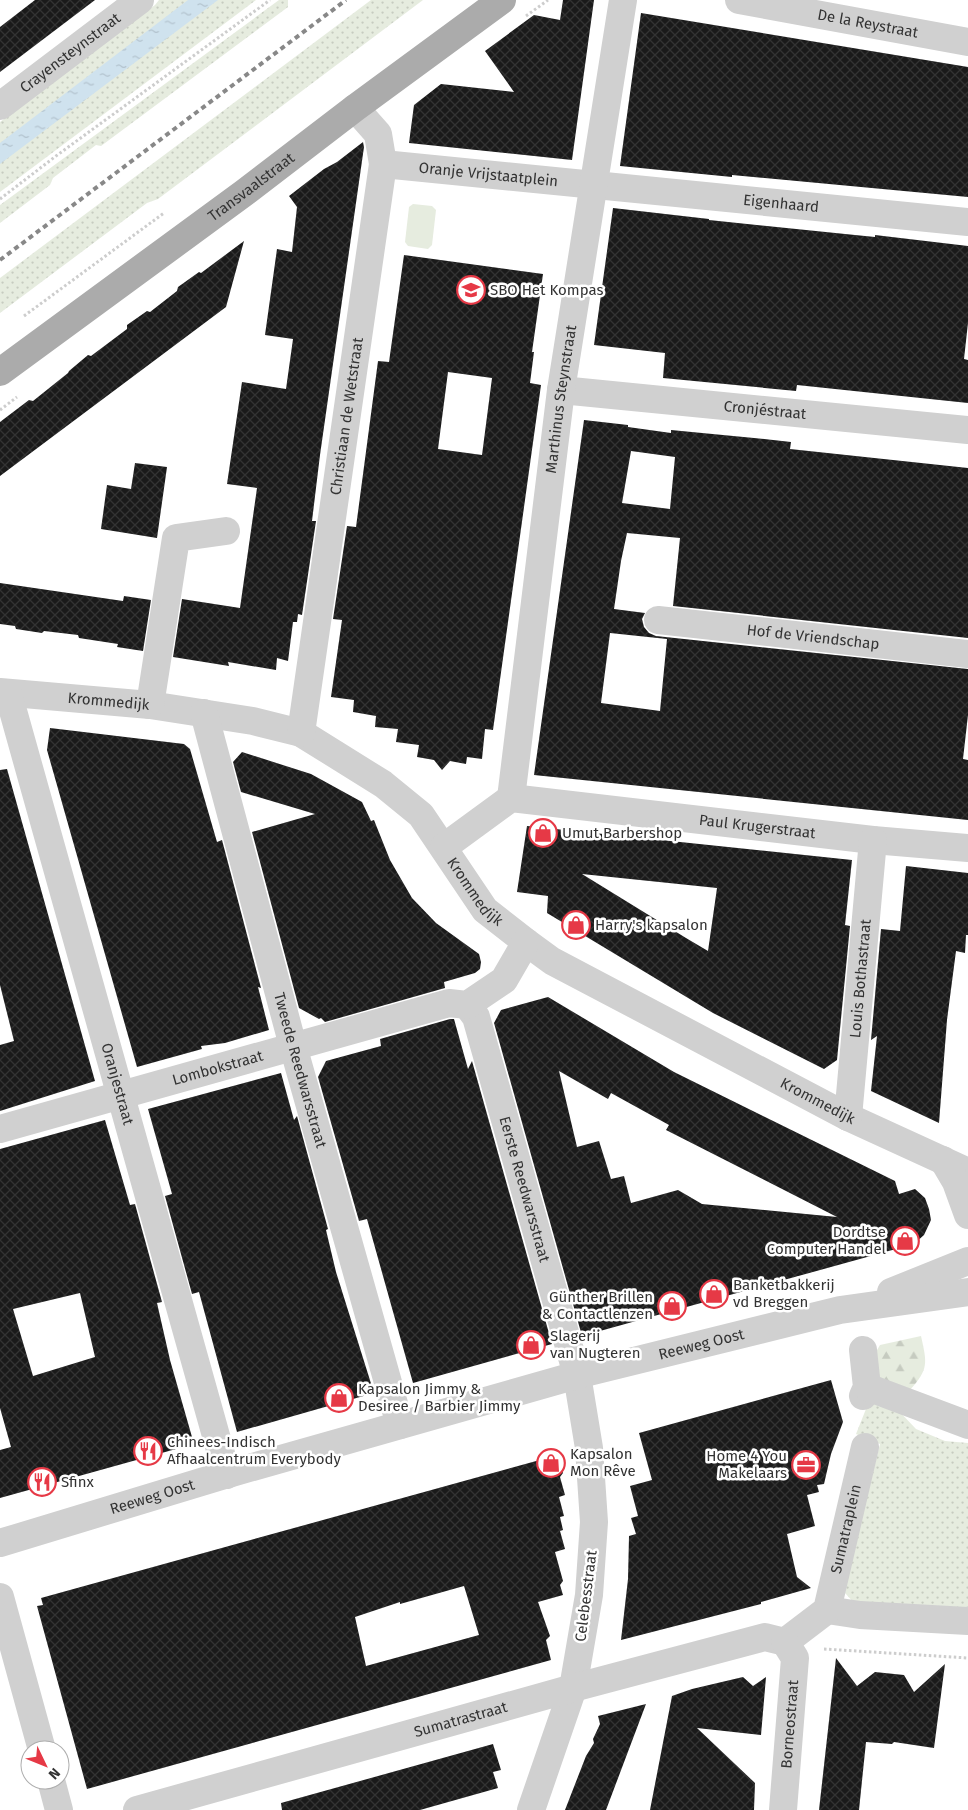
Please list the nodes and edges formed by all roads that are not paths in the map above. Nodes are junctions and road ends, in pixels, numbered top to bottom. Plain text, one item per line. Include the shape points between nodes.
1 (140, 0) edge
2 (502, 0) edge
3 (623, 0) edge
4 (739, 0) edge
5 (968, 42) edge
6 (0, 106) edge
7 (355, 108) junction
8 (383, 164) junction
9 (594, 185) junction
10 (968, 222) edge
11 (0, 372) edge
12 (562, 390) junction
13 (968, 430) edge
14 (226, 531) dead end
15 (658, 620) dead end
16 (968, 654) edge
17 (4, 693) edge
18 (150, 706) junction
19 (204, 713) junction
20 (301, 733) junction
21 (511, 798) junction
22 (873, 840) junction
23 (444, 847) junction
24 (968, 848) edge
25 (526, 942) junction
26 (467, 1005) junction
27 (292, 1046) junction
28 (120, 1095) junction
29 (848, 1117) junction
30 (0, 1129) edge
31 (943, 1160) junction
32 (968, 1172) edge
33 (968, 1215) edge
34 (968, 1261) edge
35 (968, 1292) edge
36 (854, 1307) junction
37 (863, 1350) dead end
38 (577, 1375) junction
39 (400, 1425) junction
40 (968, 1425) edge
41 (865, 1447) dead end
42 (227, 1474) junction
43 (0, 1543) edge
44 (0, 1597) edge
45 (827, 1610) junction
46 (968, 1621) edge
47 (795, 1634) junction
48 (573, 1688) junction
49 (39, 1740) edge
50 (54, 1790) edge
51 (59, 1810) edge
52 (137, 1810) edge
53 (531, 1810) edge
54 (782, 1810) edge

1 - 6 street, Crayensteynstraat
2 - 7 main road, Transvaalstraat
3 - 9 street, Marthinus Steynstraat
4 - 5 street, De la Reystraat
7 - 8 street, Christiaan de Wetstraat via 378,134
7 - 11 main road, Transvaalstraat
8 - 9 street, Oranje Vrijstaatplein
8 - 20 street, Christiaan de Wetstraat
9 - 10 street, Eigenhaard
9 - 12 street, Marthinus Steynstraat
12 - 13 street, Cronjéstraat
12 - 21 street, Marthinus Steynstraat
14 - 18 street via 176,538
15 - 16 street, Hof de Vriendschap
17 - 18 street, Krommedijk
17 - 28 street, Oranjestraat
18 - 19 street, Krommedijk
19 - 20 street, Krommedijk
19 - 27 street, Tweede Reedwarsstraat
20 - 23 street, Krommedijk via 383,784 421,815
21 - 22 street, Paul Krugerstraat
21 - 23 street
22 - 24 street, Paul Krugerstraat
22 - 29 street, Louis Bothastraat
23 - 25 street, Krommedijk via 486,910
25 - 26 street via 504,980
25 - 29 street, Krommedijk via 552,961
26 - 27 street, Lombokstraat via 449,1003
26 - 38 street, Eerste Reedwarsstraat via 476,1017
27 - 28 street, Lombokstraat
27 - 39 street, Tweede Reedwarsstraat
28 - 30 street, Lombokstraat
28 - 42 street, Oranjestraat
29 - 31 street, Krommedijk
31 - 32 street, Krommedijk
31 - 33 street via 956,1182
34 - 36 street, Reeweg Oost
35 - 36 street, Reeweg Oost
36 - 38 street, Reeweg Oost
37 - 40 street via 865,1392
38 - 39 street, Reeweg Oost
38 - 48 street, Celebesstraat via 589,1448 594,1522 589,1595
39 - 42 street, Reeweg Oost
41 - 45 street, Sumatraplein
42 - 43 street, Reeweg Oost
44 - 49 street
45 - 46 street
45 - 47 street
47 - 48 street, Sumatrastraat via 765,1636
47 - 54 street, Borneostraat
48 - 52 street, Sumatrastraat
48 - 53 street, Celebesstraat
50 - 51 street

